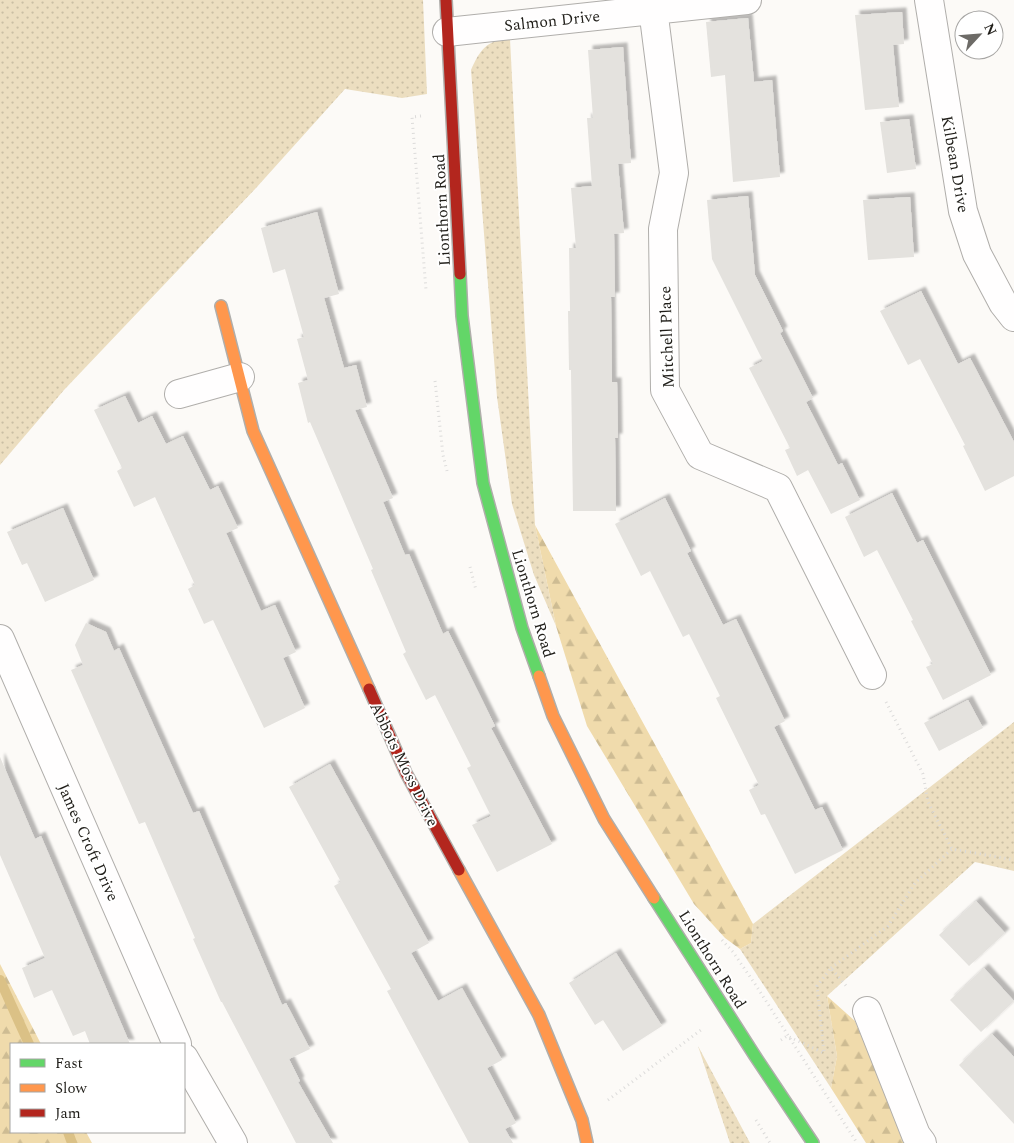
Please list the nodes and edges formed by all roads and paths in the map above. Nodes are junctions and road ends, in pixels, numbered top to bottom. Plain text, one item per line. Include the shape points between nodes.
1 (446, 0) edge
2 (747, 0) edge
3 (929, 0) edge
4 (701, 3) edge
5 (653, 9) junction
6 (447, 32) junction
7 (221, 306) dead end
8 (1014, 317) edge
9 (240, 377) junction
10 (179, 394) dead end
11 (0, 639) edge
12 (872, 675) dead end
13 (902, 734) dead end
14 (952, 849) junction
15 (1014, 860) edge
16 (719, 937) dead end
17 (831, 968) junction
18 (867, 1011) joint
19 (703, 1028) dead end
20 (787, 1036) junction
21 (177, 1043) edge
22 (185, 1060) edge
23 (582, 1120) junction
24 (233, 1143) edge
25 (587, 1143) edge
26 (813, 1143) edge
27 (857, 1143) edge
28 (922, 1143) edge

1 - 6 street, Lionthorn Road
2 - 4 street, Salmon Drive
3 - 8 street, Kilbean Drive via 963,211 977,254
4 - 5 street, Salmon Drive
5 - 6 street, Salmon Drive
5 - 12 street, Mitchell Place via 674,173 663,229 665,390 700,454 778,488
6 - 26 street, Lionthorn Road via 462,316 483,483 522,628 554,716 604,819
7 - 9 street, Abbots Moss Drive
9 - 10 street
9 - 23 street, Abbots Moss Drive via 253,431 406,773 539,1015
11 - 21 street, James Croft Drive
13 - 14 path via 922,774 928,802
14 - 15 path
14 - 17 path via 915,883 888,926
16 - 20 path via 733,952
17 - 18 path
17 - 20 path via 817,986 824,1053
18 - 28 street
19 - 23 path
20 - 27 path
22 - 24 street
23 - 25 street, Abbots Moss Drive

